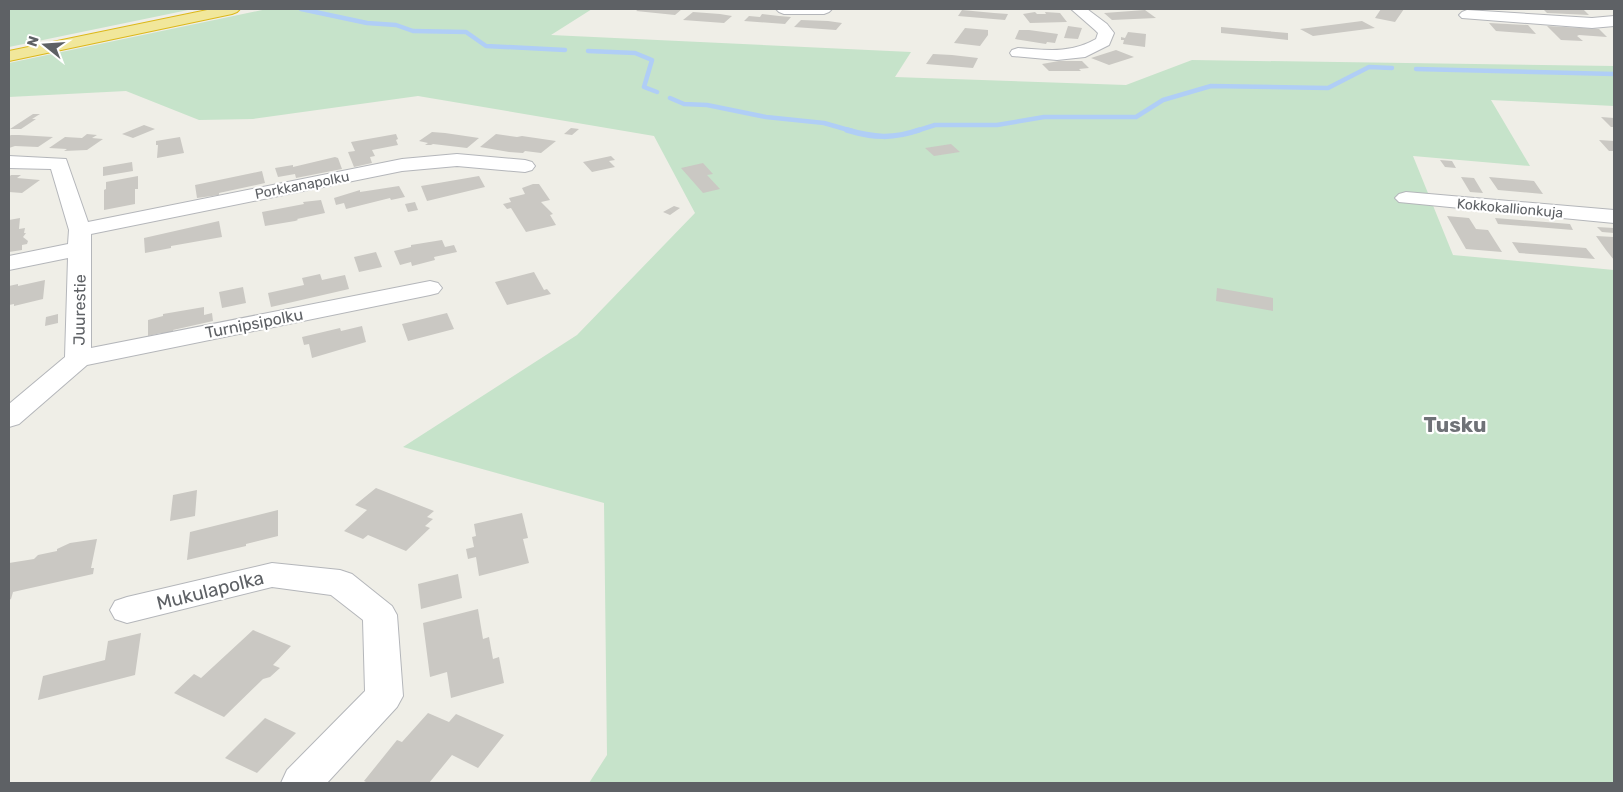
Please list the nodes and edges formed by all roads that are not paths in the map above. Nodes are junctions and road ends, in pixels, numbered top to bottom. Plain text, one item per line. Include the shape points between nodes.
1 (232, 9) edge
2 (784, 9) edge
3 (824, 9) edge
4 (1078, 9) edge
5 (1606, 9) edge
6 (1614, 13) edge
7 (1467, 15) dead end
8 (1614, 21) edge
9 (1018, 53) dead end
10 (9, 56) edge
11 (9, 162) edge
12 (525, 166) dead end
13 (1406, 198) dead end
14 (1614, 217) edge
15 (80, 240) junction
16 (9, 263) edge
17 (430, 288) dead end
18 (78, 359) junction
19 (9, 418) edge
20 (127, 610) dead end
21 (301, 783) edge

1 - 10 highway
2 - 3 street
4 - 9 street via 1106,33 1103,42 1085,52 1057,55
5 - 6 street
7 - 8 street via 1592,23
11 - 15 street, Juurestie via 58,163
12 - 15 street, Porkkanapolku via 457,160 402,165
13 - 14 street, Kokkokallionkuja
15 - 16 street, Porkkanapolku
15 - 18 street, Juurestie
17 - 18 street, Turnipsipolku
18 - 19 street, Juurestie
20 - 21 street, Mukulapolka via 272,575 340,584 380,616 384,696

